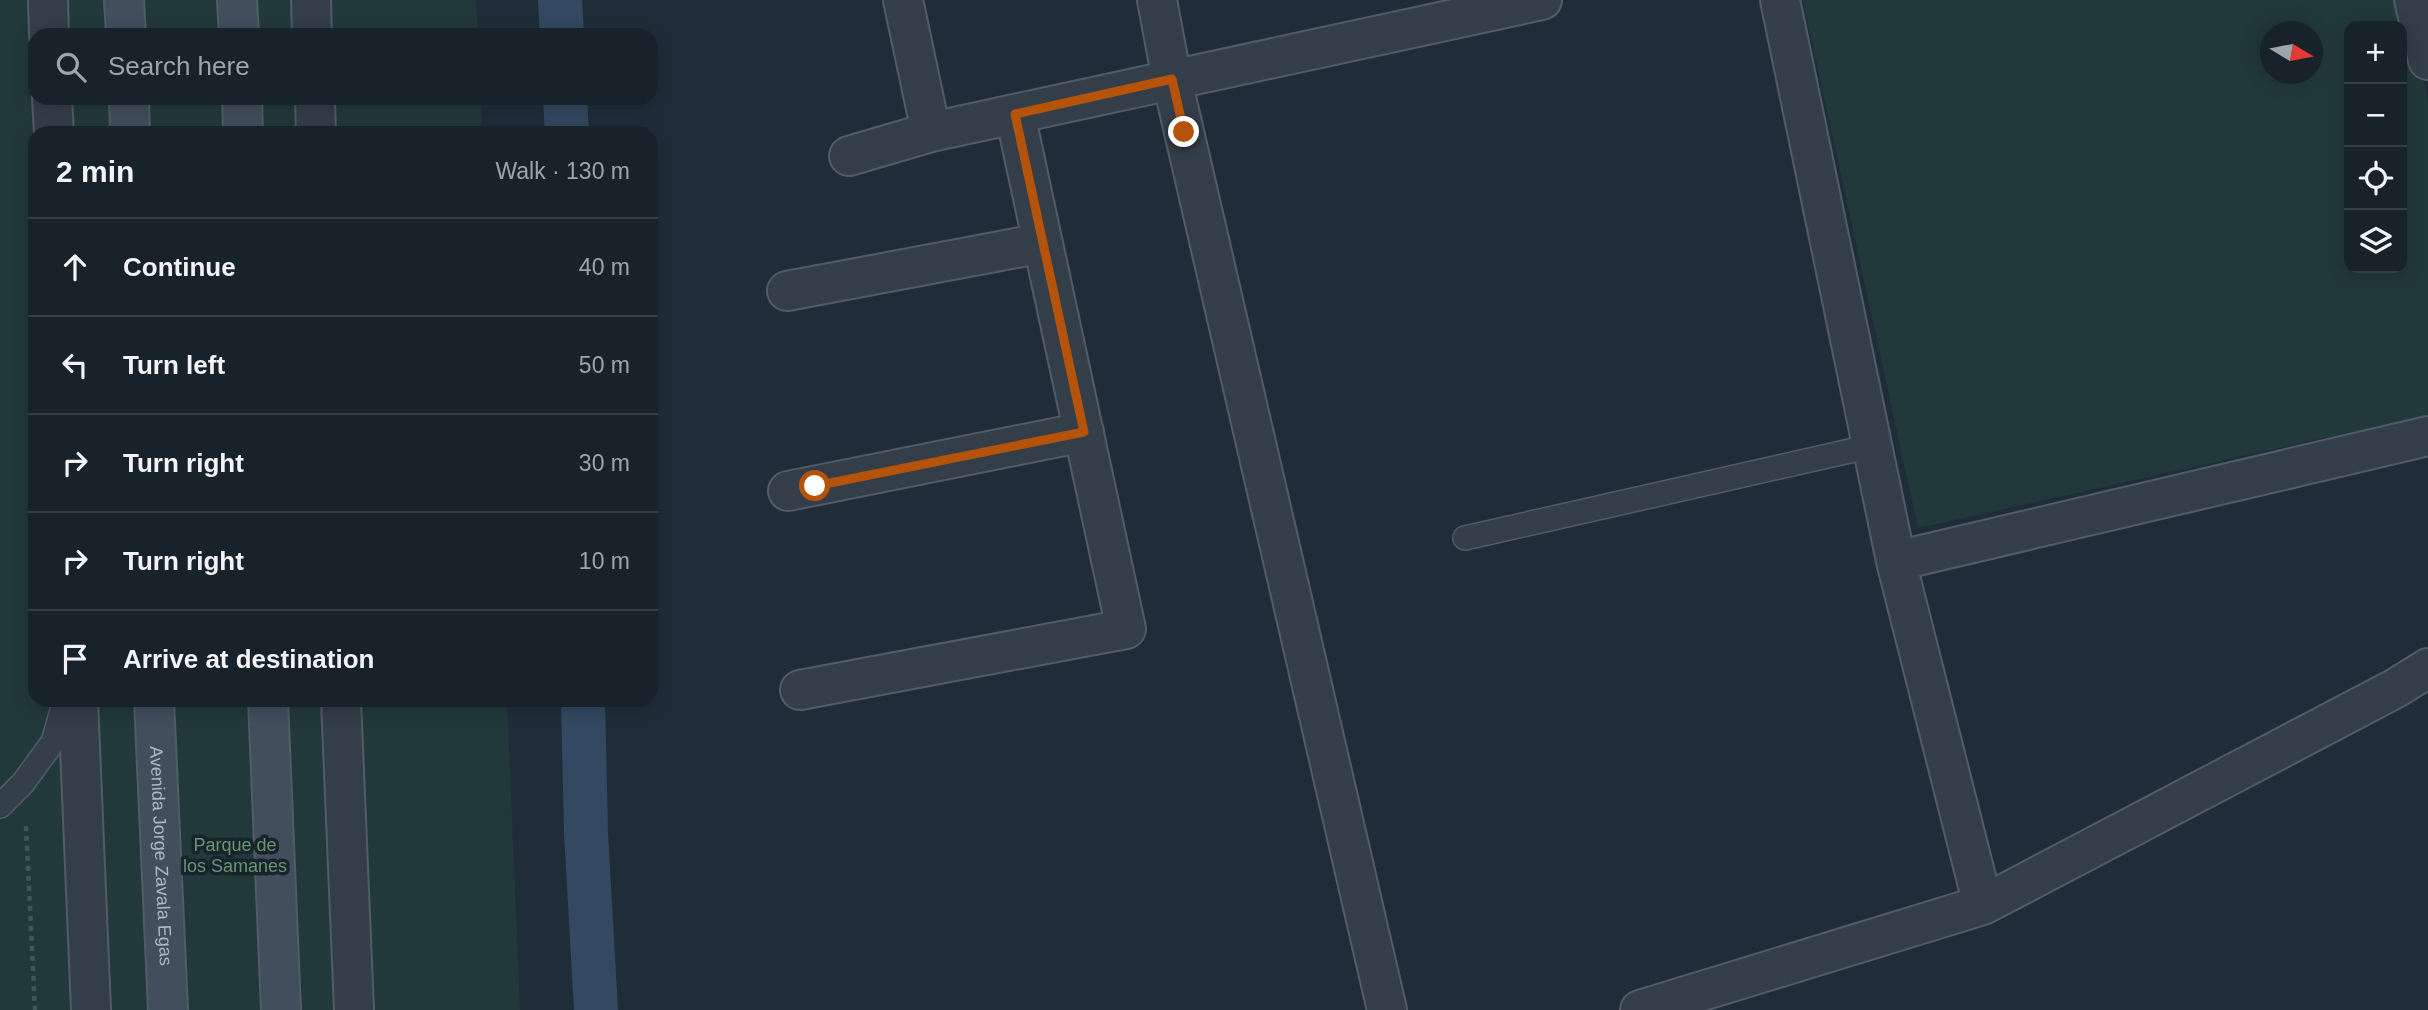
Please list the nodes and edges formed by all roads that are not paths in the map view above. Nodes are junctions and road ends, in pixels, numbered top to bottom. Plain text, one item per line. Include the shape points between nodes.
1 (48, 0) edge
2 (124, 0) edge
3 (237, 0) edge
4 (311, 0) edge
5 (902, 0) edge
6 (1157, 0) edge
7 (1542, 0) edge
8 (1780, 0) edge
9 (2414, 0) edge
10 (49, 28) edge
11 (126, 28) edge
12 (239, 28) edge
13 (312, 28) edge
14 (2428, 60) edge
15 (1172, 79) junction
16 (52, 105) edge
17 (129, 105) edge
18 (242, 105) edge
19 (315, 105) edge
20 (1015, 114) junction
21 (54, 126) edge
22 (130, 126) edge
23 (243, 126) edge
24 (316, 126) edge
25 (931, 132) junction
26 (849, 156) dead end
27 (1043, 243) junction
28 (787, 291) dead end
29 (1084, 432) junction
30 (2428, 436) edge
31 (1872, 446) junction
32 (788, 491) dead end
33 (1465, 538) dead end
34 (1896, 561) junction
35 (2428, 668) edge
36 (800, 690) dead end
37 (63, 707) edge
38 (78, 707) edge
39 (155, 707) edge
40 (268, 707) edge
41 (341, 707) edge
42 (0, 806) edge
43 (1983, 905) junction
44 (91, 1010) edge
45 (168, 1010) edge
46 (281, 1010) edge
47 (354, 1010) edge
48 (1387, 1010) edge
49 (1640, 1010) edge

1 - 10 street
2 - 11 main road
3 - 12 main road
4 - 13 street
5 - 25 street
6 - 15 street
7 - 15 street
8 - 31 street
9 - 14 street
15 - 20 street
15 - 48 street
16 - 21 street
17 - 22 main road
18 - 23 main road
19 - 24 street
20 - 25 street
20 - 27 street
25 - 26 street
27 - 28 street
27 - 29 street
29 - 32 street
29 - 36 street via 1126,629
30 - 34 street
31 - 33 lane
31 - 34 street
34 - 43 street
35 - 43 street
37 - 42 lane via 53,742
38 - 44 street
39 - 45 main road, Avenida Jorge Zavala Egas
40 - 46 main road
41 - 47 street
43 - 49 street

